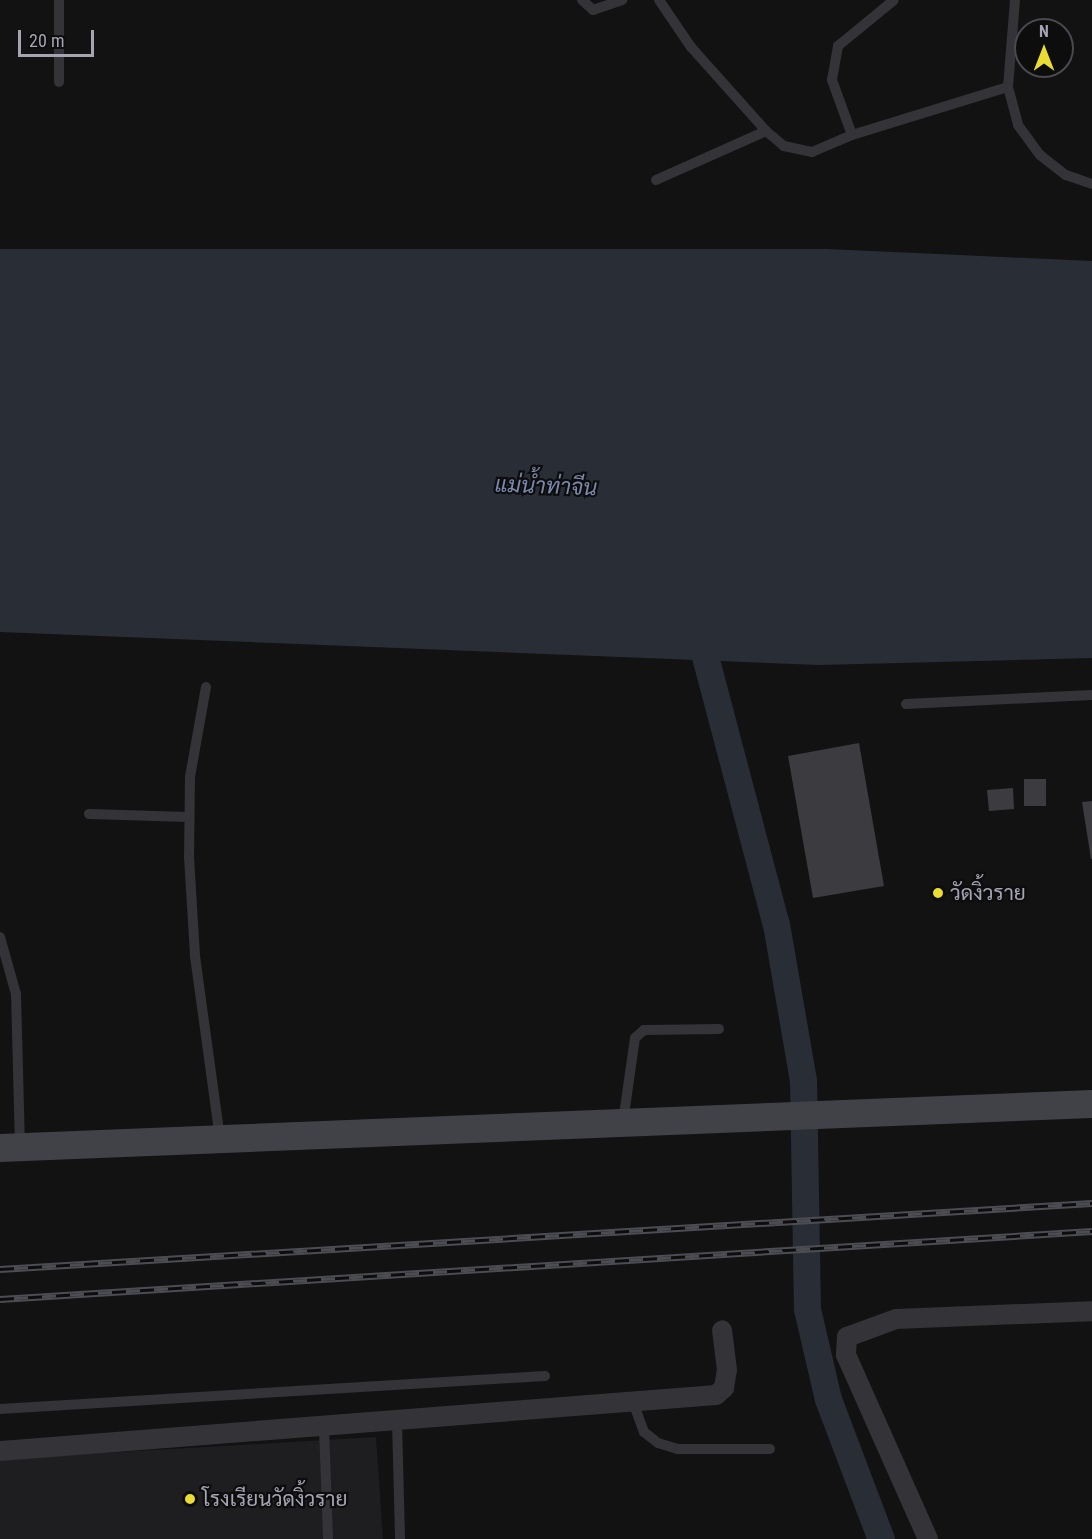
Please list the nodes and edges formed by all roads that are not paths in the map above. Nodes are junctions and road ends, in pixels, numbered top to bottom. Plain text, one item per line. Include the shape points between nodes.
1 (59, 0) edge
2 (582, 0) edge
3 (622, 0) edge
4 (659, 0) edge
5 (894, 0) edge
6 (1015, 0) edge
7 (59, 82) dead end
8 (1008, 87) junction
9 (766, 131) junction
10 (852, 135) junction
11 (656, 180) dead end
12 (1092, 184) edge
13 (206, 687) dead end
14 (1092, 695) edge
15 (906, 704) dead end
16 (89, 814) dead end
17 (188, 817) junction
18 (0, 937) edge
19 (719, 1029) dead end
20 (1092, 1104) edge
21 (622, 1125) junction
22 (220, 1141) junction
23 (10, 1148) edge
24 (1092, 1311) edge
25 (722, 1330) dead end
26 (545, 1376) dead end
27 (633, 1402) junction
28 (0, 1409) edge
29 (397, 1422) junction
30 (324, 1428) junction
31 (770, 1449) dead end
32 (0, 1451) edge
33 (328, 1539) edge
34 (400, 1539) edge
35 (928, 1539) edge

1 - 7 lane
2 - 3 lane via 593,10
4 - 9 lane via 691,47
5 - 10 lane via 838,46 833,62 832,80
6 - 8 lane
8 - 10 lane
8 - 12 lane via 1018,126 1040,155 1066,175
9 - 10 lane via 784,146 812,152
9 - 11 lane
13 - 17 lane
14 - 15 lane
16 - 17 lane
17 - 22 lane via 195,956
18 - 23 lane via 16,994
19 - 21 lane via 644,1030 635,1038
20 - 21 street
21 - 22 street
22 - 23 street
24 - 35 street via 896,1319 847,1337 846,1355
25 - 27 street via 727,1370 724,1388 716,1395
26 - 28 lane
27 - 29 street
27 - 31 lane via 644,1432 658,1443 678,1449
29 - 30 street
29 - 34 lane
30 - 32 street
30 - 33 lane

